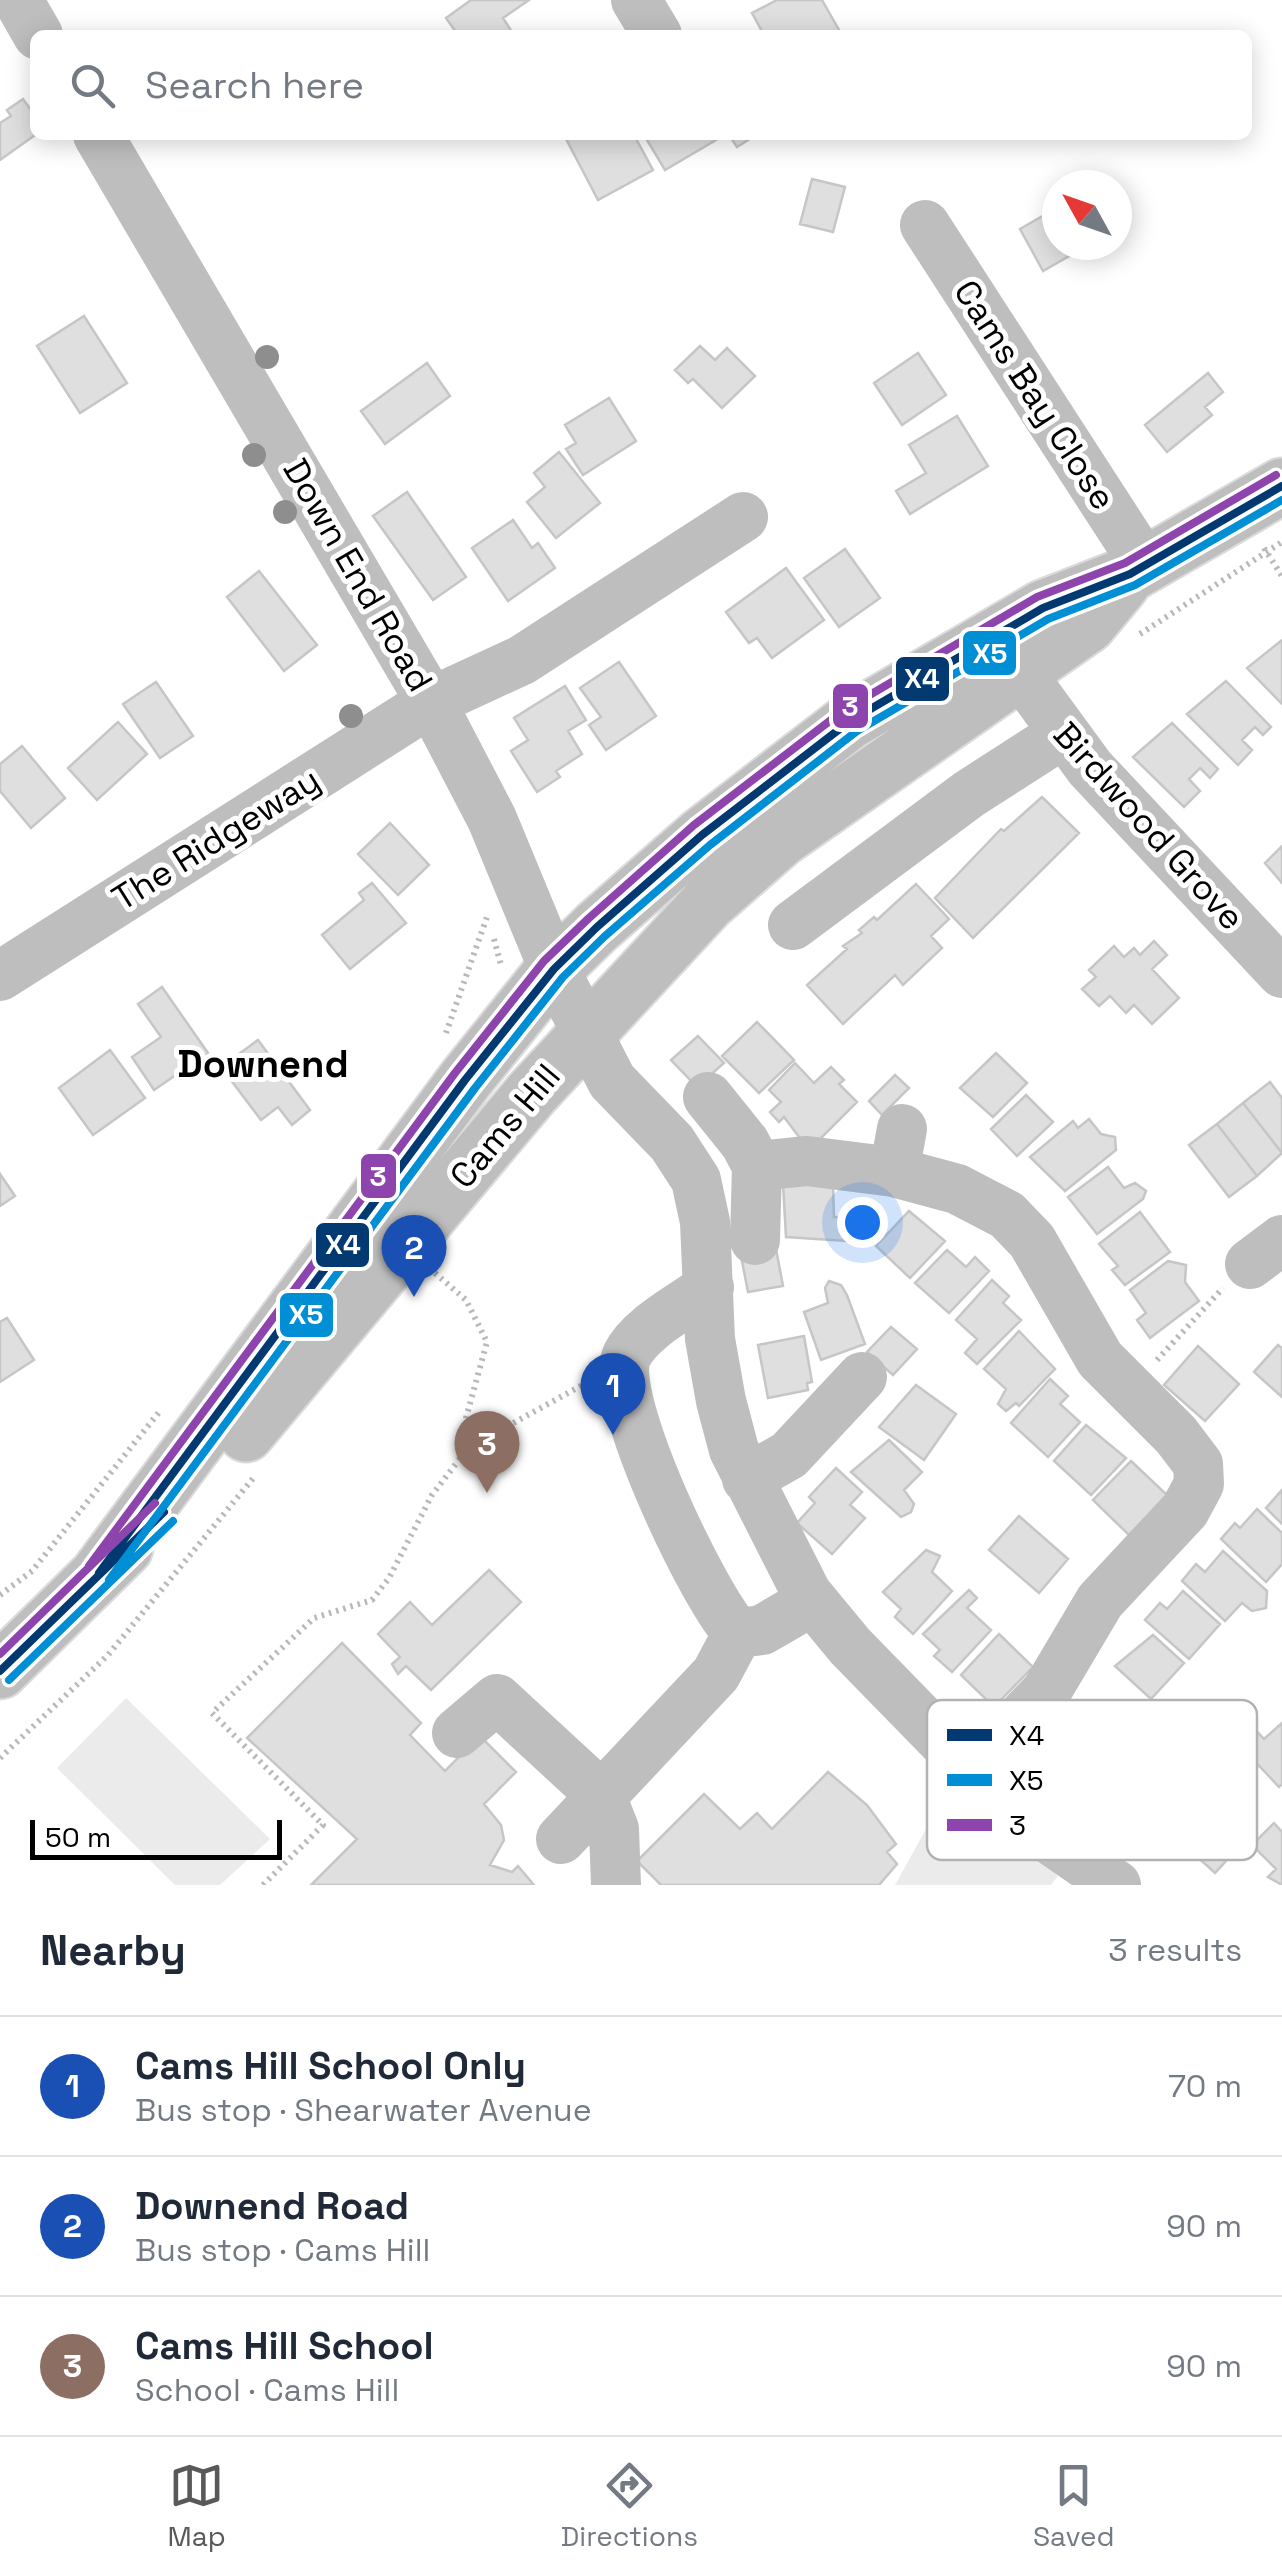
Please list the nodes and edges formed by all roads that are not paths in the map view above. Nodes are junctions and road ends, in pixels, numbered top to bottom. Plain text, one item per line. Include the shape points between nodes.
1 (18, 0) edge
2 (35, 30) edge
3 (115, 141) edge
4 (925, 225) dead end
5 (1282, 486) edge
6 (742, 517) dead end
7 (1138, 570) junction
8 (1022, 675) junction
9 (431, 702) junction
10 (1064, 733) junction
11 (793, 925) dead end
12 (554, 970) junction
13 (1282, 972) edge
14 (0, 976) edge
15 (586, 1031) junction
16 (708, 1098) dead end
17 (757, 1166) junction
18 (755, 1240) dead end
19 (709, 1287) junction
20 (862, 1378) dead end
21 (748, 1480) junction
22 (99, 1573) junction
23 (812, 1601) junction
24 (738, 1633) junction
25 (0, 1671) edge
26 (1038, 1700) edge
27 (927, 1725) edge
28 (457, 1733) dead end
29 (600, 1794) junction
30 (561, 1839) dead end
31 (1080, 1860) edge
32 (616, 1885) edge
33 (1116, 1885) edge

1 - 2 street
3 - 9 street, Down End Road
4 - 7 street, Cams Bay Close
5 - 7 main road
6 - 9 street, The Ridgeway via 522,660
7 - 8 main road, Cams Hill via 1088,625
7 - 12 main road, Cams Hill via 1043,608 850,721 702,834
8 - 10 street, Birdwood Grove
8 - 15 main road, Cams Hill via 736,876
9 - 12 street, Down End Road via 492,819
9 - 14 street, The Ridgeway
10 - 11 street
10 - 13 street, Birdwood Grove
12 - 15 street, Down End Road
12 - 22 main road, Cams Hill via 464,1080
15 - 19 street, Down End Road via 612,1082 672,1143 696,1180
15 - 22 main road, Cams Hill via 247,1432
16 - 17 street
17 - 18 street
17 - 26 street via 837,1163 898,1150 1007,1215 1032,1242 1100,1359 1198,1464 1199,1484 1185,1510 1100,1601
19 - 21 street, Down End Road via 720,1401
19 - 24 street via 638,1341 622,1377 678,1530 723,1619
20 - 21 street via 789,1456
21 - 23 street, Down End Road
22 - 25 main road, Cams Hill
23 - 24 street via 762,1630
23 - 27 street, Down End Road
24 - 29 street via 716,1674
28 - 29 street via 496,1699
29 - 30 street
29 - 32 street via 614,1830
31 - 33 street, Down End Road

